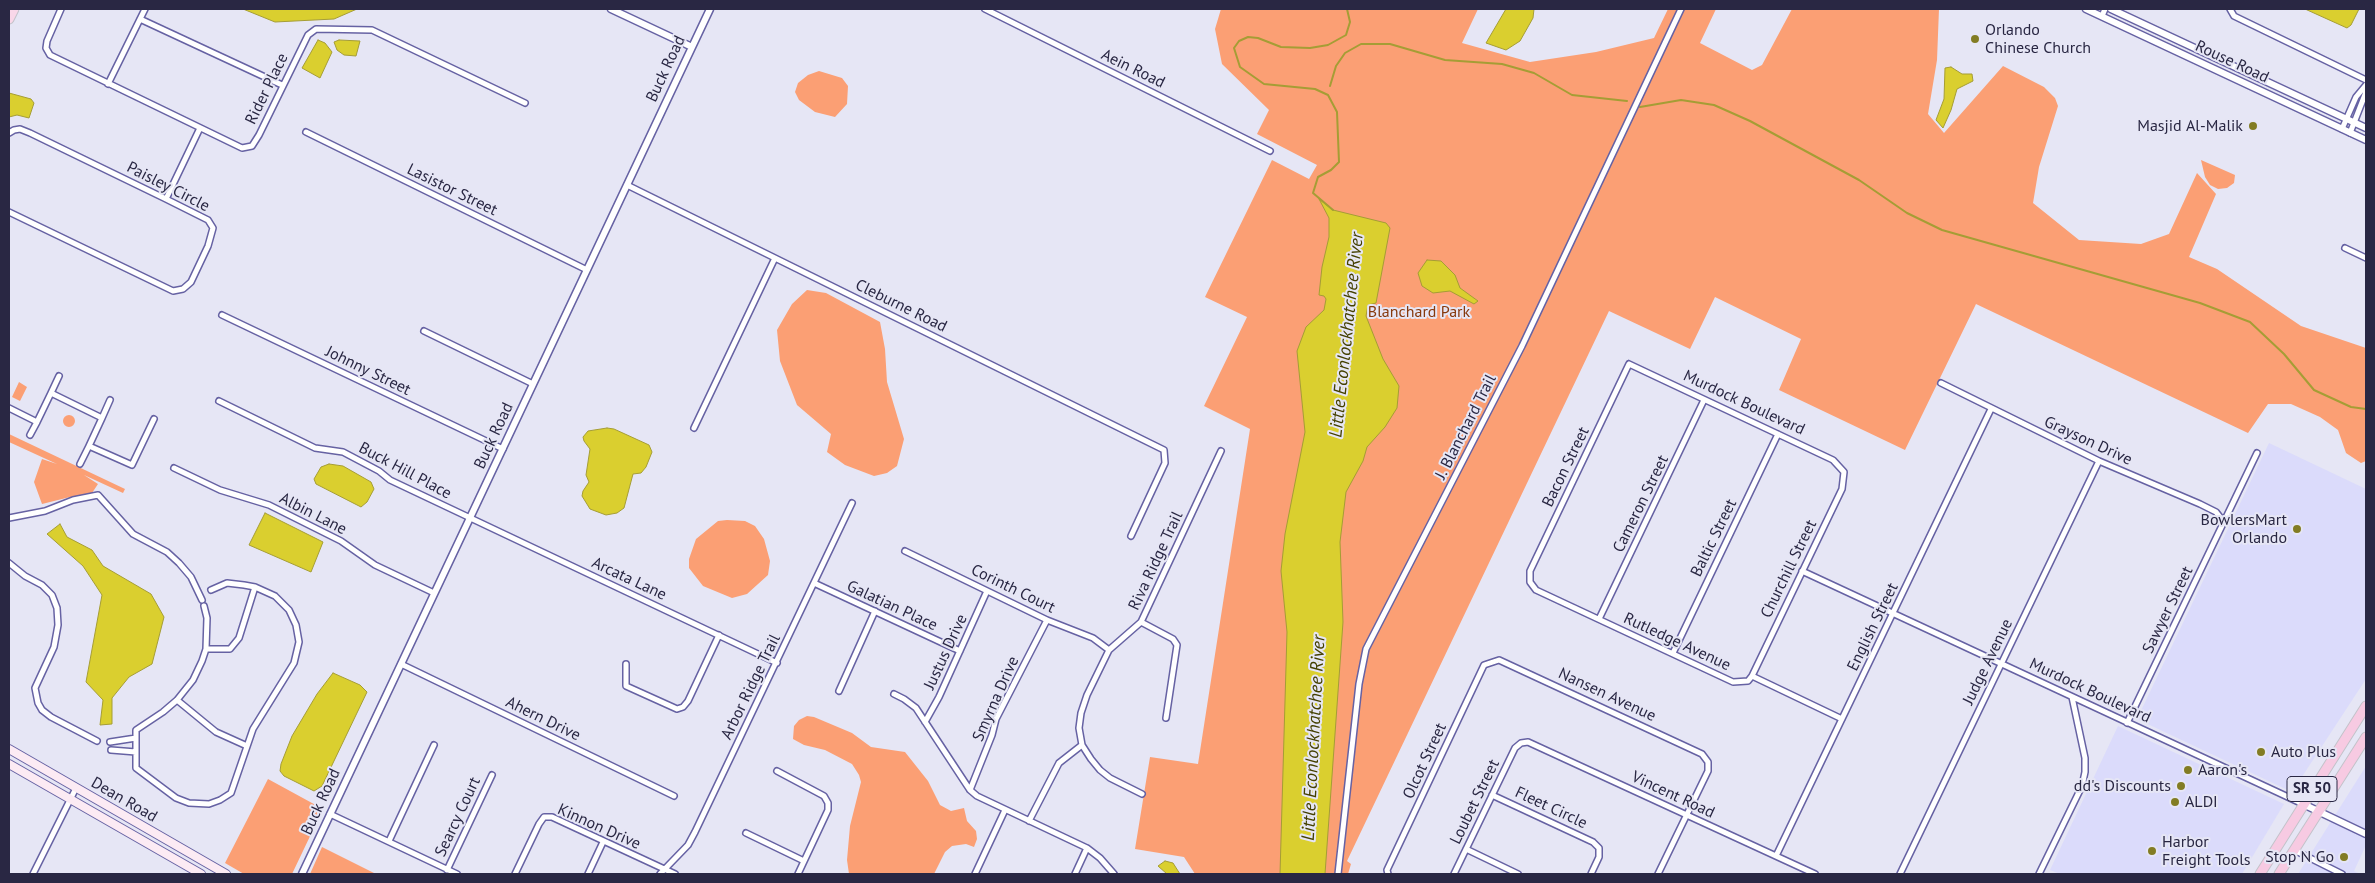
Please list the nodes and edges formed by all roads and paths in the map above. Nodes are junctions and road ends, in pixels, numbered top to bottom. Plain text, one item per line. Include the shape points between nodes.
1 (14, 9) edge
2 (61, 9) edge
3 (145, 9) edge
4 (611, 9) edge
5 (710, 9) edge
6 (985, 9) edge
7 (1681, 9) edge
8 (2086, 9) edge
9 (2105, 9) edge
10 (2111, 9) edge
11 (2230, 9) edge
12 (2102, 16) junction
13 (9, 19) edge
14 (140, 19) junction
15 (692, 48) junction
16 (2366, 80) edge
17 (108, 84) junction
18 (282, 85) junction
19 (2366, 85) edge
20 (2366, 92) edge
21 (2356, 97) junction
22 (2364, 101) junction
23 (525, 103) dead end
24 (2346, 119) junction
25 (2354, 123) junction
26 (200, 128) junction
27 (2366, 128) edge
28 (2342, 129) junction
29 (306, 132) dead end
30 (9, 133) edge
31 (2350, 133) junction
32 (2366, 140) edge
33 (1270, 151) dead end
34 (627, 185) junction
35 (166, 199) junction
36 (9, 212) edge
37 (2345, 248) dead end
38 (775, 258) junction
39 (2366, 258) edge
40 (587, 270) junction
41 (222, 316) dead end
42 (424, 331) dead end
43 (1630, 364) joint
44 (59, 376) dead end
45 (1941, 382) dead end
46 (533, 384) junction
47 (51, 393) junction
48 (110, 400) dead end
49 (1704, 400) junction
50 (219, 401) dead end
51 (9, 408) edge
52 (1992, 409) junction
53 (102, 418) junction
54 (154, 419) dead end
55 (37, 422) junction
56 (694, 428) dead end
57 (1778, 434) junction
58 (30, 435) dead end
59 (89, 446) junction
60 (502, 450) junction
61 (1221, 451) dead end
62 (2257, 453) dead end
63 (2099, 461) junction
64 (80, 464) dead end
65 (174, 468) dead end
66 (1844, 472) joint
67 (852, 503) dead end
68 (9, 518) edge
69 (470, 518) junction
70 (2224, 521) junction
71 (1130, 536) dead end
72 (906, 551) dead end
73 (9, 563) edge
74 (1802, 571) junction
75 (1530, 582) joint
76 (814, 583) junction
77 (255, 587) junction
78 (211, 590) dead end
79 (987, 590) junction
80 (434, 593) junction
81 (875, 611) junction
82 (1893, 614) junction
83 (1599, 619) junction
84 (1047, 620) junction
85 (1141, 622) junction
86 (719, 635) junction
87 (206, 649) junction
88 (1109, 650) junction
89 (960, 651) junction
90 (1673, 654) junction
91 (1491, 661) joint
92 (777, 663) junction
93 (401, 664) junction
94 (626, 664) dead end
95 (2001, 664) junction
96 (1752, 676) junction
97 (839, 691) dead end
98 (894, 694) dead end
99 (2072, 697) junction
100 (177, 700) junction
101 (2366, 706) edge
102 (1166, 718) dead end
103 (1842, 719) junction
104 (925, 722) junction
105 (2127, 723) junction
106 (2366, 737) edge
107 (136, 738) junction
108 (97, 741) dead end
109 (110, 742) dead end
110 (1521, 743) joint
111 (434, 745) dead end
112 (1082, 745) junction
113 (247, 746) junction
114 (9, 749) edge
115 (111, 750) dead end
116 (136, 752) junction
117 (9, 764) edge
118 (777, 771) dead end
119 (492, 775) dead end
120 (76, 788) junction
121 (970, 790) junction
122 (1142, 794) dead end
123 (1492, 794) junction
124 (674, 796) dead end
125 (70, 800) junction
126 (2302, 804) junction
127 (1005, 810) junction
128 (2317, 811) junction
129 (330, 814) junction
130 (1686, 815) junction
131 (1029, 821) junction
132 (746, 834) dead end
133 (2366, 834) edge
134 (389, 841) junction
135 (603, 842) junction
136 (1087, 848) junction
137 (1466, 850) junction
138 (2294, 850) junction
139 (1776, 856) junction
140 (804, 860) junction
141 (664, 868) junction
142 (447, 870) junction
143 (33, 874) edge
144 (200, 874) edge
145 (226, 874) edge
146 (302, 874) edge
147 (456, 874) edge
148 (515, 874) edge
149 (588, 874) edge
150 (660, 874) edge
151 (675, 874) edge
152 (798, 874) edge
153 (975, 874) edge
154 (1075, 874) edge
155 (1114, 874) edge
156 (1338, 874) edge
157 (1388, 874) edge
158 (1454, 874) edge
159 (1518, 874) edge
160 (1591, 874) edge
161 (1658, 874) edge
162 (1814, 874) edge
163 (1900, 874) edge
164 (2039, 874) edge
165 (2260, 874) edge
166 (2279, 874) edge
167 (2342, 874) edge

1 - 13 main road
2 - 17 street, Rider Place via 46,48 50,55
3 - 14 street
4 - 15 street
5 - 15 street, Buck Road
6 - 33 street, Aein Road
7 - 156 street, J. Blanchard Trail via 1522,346 1366,649 1359,684
8 - 12 street, Rouse Road
9 - 12 street
10 - 24 street, Rouse Road
11 - 16 street via 2234,16
12 - 28 street, Rouse Road
14 - 17 street
14 - 18 street
15 - 34 street, Buck Road
17 - 26 street, Rider Place
18 - 23 street, Rider Place via 308,34 316,29 372,30
18 - 26 street, Rider Place via 252,146 242,148
19 - 21 street
20 - 22 street
21 - 22 street
21 - 24 street
22 - 25 street
24 - 25 street, Rouse Road
24 - 28 street
25 - 27 street, Rouse Road
25 - 31 street
26 - 35 street
28 - 31 street, Rouse Road
29 - 40 street, Lasistor Street
30 - 35 street, Paisley Circle via 20,129 30,133
31 - 32 street, Rouse Road
34 - 38 street, Cleburne Road
34 - 40 street, Buck Road
35 - 36 street, Paisley Circle via 208,220 213,228 191,282 183,289 173,291
37 - 39 street
38 - 56 street
38 - 71 street, Cleburne Road via 1164,450 1165,462
40 - 46 street, Buck Road
41 - 60 street, Johnny Street
42 - 46 street
43 - 49 street, Murdock Boulevard
43 - 75 street, Bacon Street via 1530,571
44 - 47 street
45 - 52 street, Grayson Drive
46 - 60 street, Buck Road
47 - 53 street
47 - 55 street
48 - 53 street
49 - 57 street, Murdock Boulevard
49 - 83 street, Cameron Street
50 - 69 street, Buck Hill Place via 316,448 343,452 379,470 390,480
51 - 55 street
52 - 63 street, Grayson Drive
52 - 82 street, English Street
53 - 59 street
54 - 59 street via 132,465
55 - 58 street
57 - 66 street, Murdock Boulevard via 1833,460
57 - 90 street, Baltic Street
59 - 64 street
60 - 69 street, Buck Road
61 - 85 street, Riva Ridge Trail
62 - 70 street, Sawyer Street
63 - 70 street, Grayson Drive via 2200,504 2216,512
63 - 95 street, Judge Avenue
65 - 80 street, Albin Lane via 220,490 269,505
66 - 74 street, Churchill Street via 1842,489
67 - 76 street, Arbor Ridge Trail
68 - 87 street via 98,495 133,534 167,552 192,577 207,618
69 - 80 street, Buck Road
69 - 86 street, Arcata Lane
70 - 105 street, Sawyer Street
72 - 79 street, Corinth Court
73 - 108 street via 42,585 52,595 57,608 54,647 35,688 38,703 51,717
74 - 82 street, Murdock Boulevard
74 - 96 street, Churchill Street
75 - 83 street, Rutledge Avenue via 1536,590
76 - 81 street, Galatian Place
76 - 92 street, Arbor Ridge Trail
77 - 78 street via 227,583
77 - 87 street via 239,638 230,649
77 - 113 street via 276,596 289,610 299,642 294,663 266,705
79 - 84 street, Corinth Court
79 - 89 street, Justus Drive
80 - 93 street, Buck Road
81 - 89 street, Galatian Place
81 - 97 street
82 - 95 street, Murdock Boulevard
82 - 103 street, English Street
83 - 90 street, Rutledge Avenue
84 - 88 street, Corinth Court via 1093,638
84 - 121 street, Smyrna Drive via 996,719
85 - 88 street, Riva Ridge Trail
85 - 102 street via 1173,639 1177,645
86 - 92 street, Arcata Lane
86 - 94 street via 688,701 677,709 626,686
87 - 100 street via 193,680
88 - 112 street, Riva Ridge Trail via 1081,713
89 - 104 street, Justus Drive
90 - 96 street, Rutledge Avenue via 1733,682 1748,680
91 - 130 street, Nansen Avenue via 1499,660 1702,754 1708,762 1708,771
91 - 157 street, Olcot Street via 1484,665
92 - 141 street, Arbor Ridge Trail via 688,845
93 - 124 street, Ahern Drive
93 - 129 street, Buck Road
95 - 99 street, Murdock Boulevard
95 - 163 street, Judge Avenue
96 - 103 street, Rutledge Avenue
98 - 104 street via 916,708
99 - 105 street, Murdock Boulevard
99 - 164 street via 2085,758 2084,779
100 - 107 street via 136,730
100 - 113 street via 216,732
101 - 126 highway, SR 50
103 - 139 street, English Street
104 - 121 street
105 - 126 street, Murdock Boulevard
106 - 128 highway, SR 50
107 - 109 street
107 - 116 street
110 - 123 street, Loubet Street via 1515,748
110 - 130 street, Vincent Road via 1528,742
111 - 134 street
112 - 122 street via 1100,770
112 - 131 street via 1059,763
113 - 116 street via 230,794 208,804 189,803 176,798 136,768
114 - 120 main road, Dean Road
115 - 116 street
117 - 125 main road, Dean Road
118 - 140 street via 824,796 828,802 828,810
119 - 142 street, Searcy Court
120 - 125 street
120 - 145 main road, Dean Road
121 - 127 street
123 - 137 street, Loubet Street
123 - 160 street, Fleet Circle via 1593,842 1599,848 1600,856
125 - 143 street
125 - 144 main road, Dean Road
126 - 128 street, Murdock Boulevard
126 - 165 highway, SR 50
127 - 131 street
127 - 153 street
128 - 133 street, Murdock Boulevard
128 - 138 highway, SR 50
129 - 134 street
129 - 146 street, Buck Road
130 - 139 street, Vincent Road
130 - 161 street
131 - 136 street
132 - 140 street
134 - 142 street
135 - 141 street, Kinnon Drive
135 - 148 street, Kinnon Drive via 552,817 544,817
135 - 149 street
136 - 154 street
136 - 155 street
137 - 158 street, Loubet Street
137 - 159 street
138 - 166 highway, SR 50
138 - 167 street
139 - 162 street, Vincent Road
140 - 152 street
141 - 150 street, Arbor Ridge Trail
141 - 151 street, Kinnon Drive
142 - 147 street

